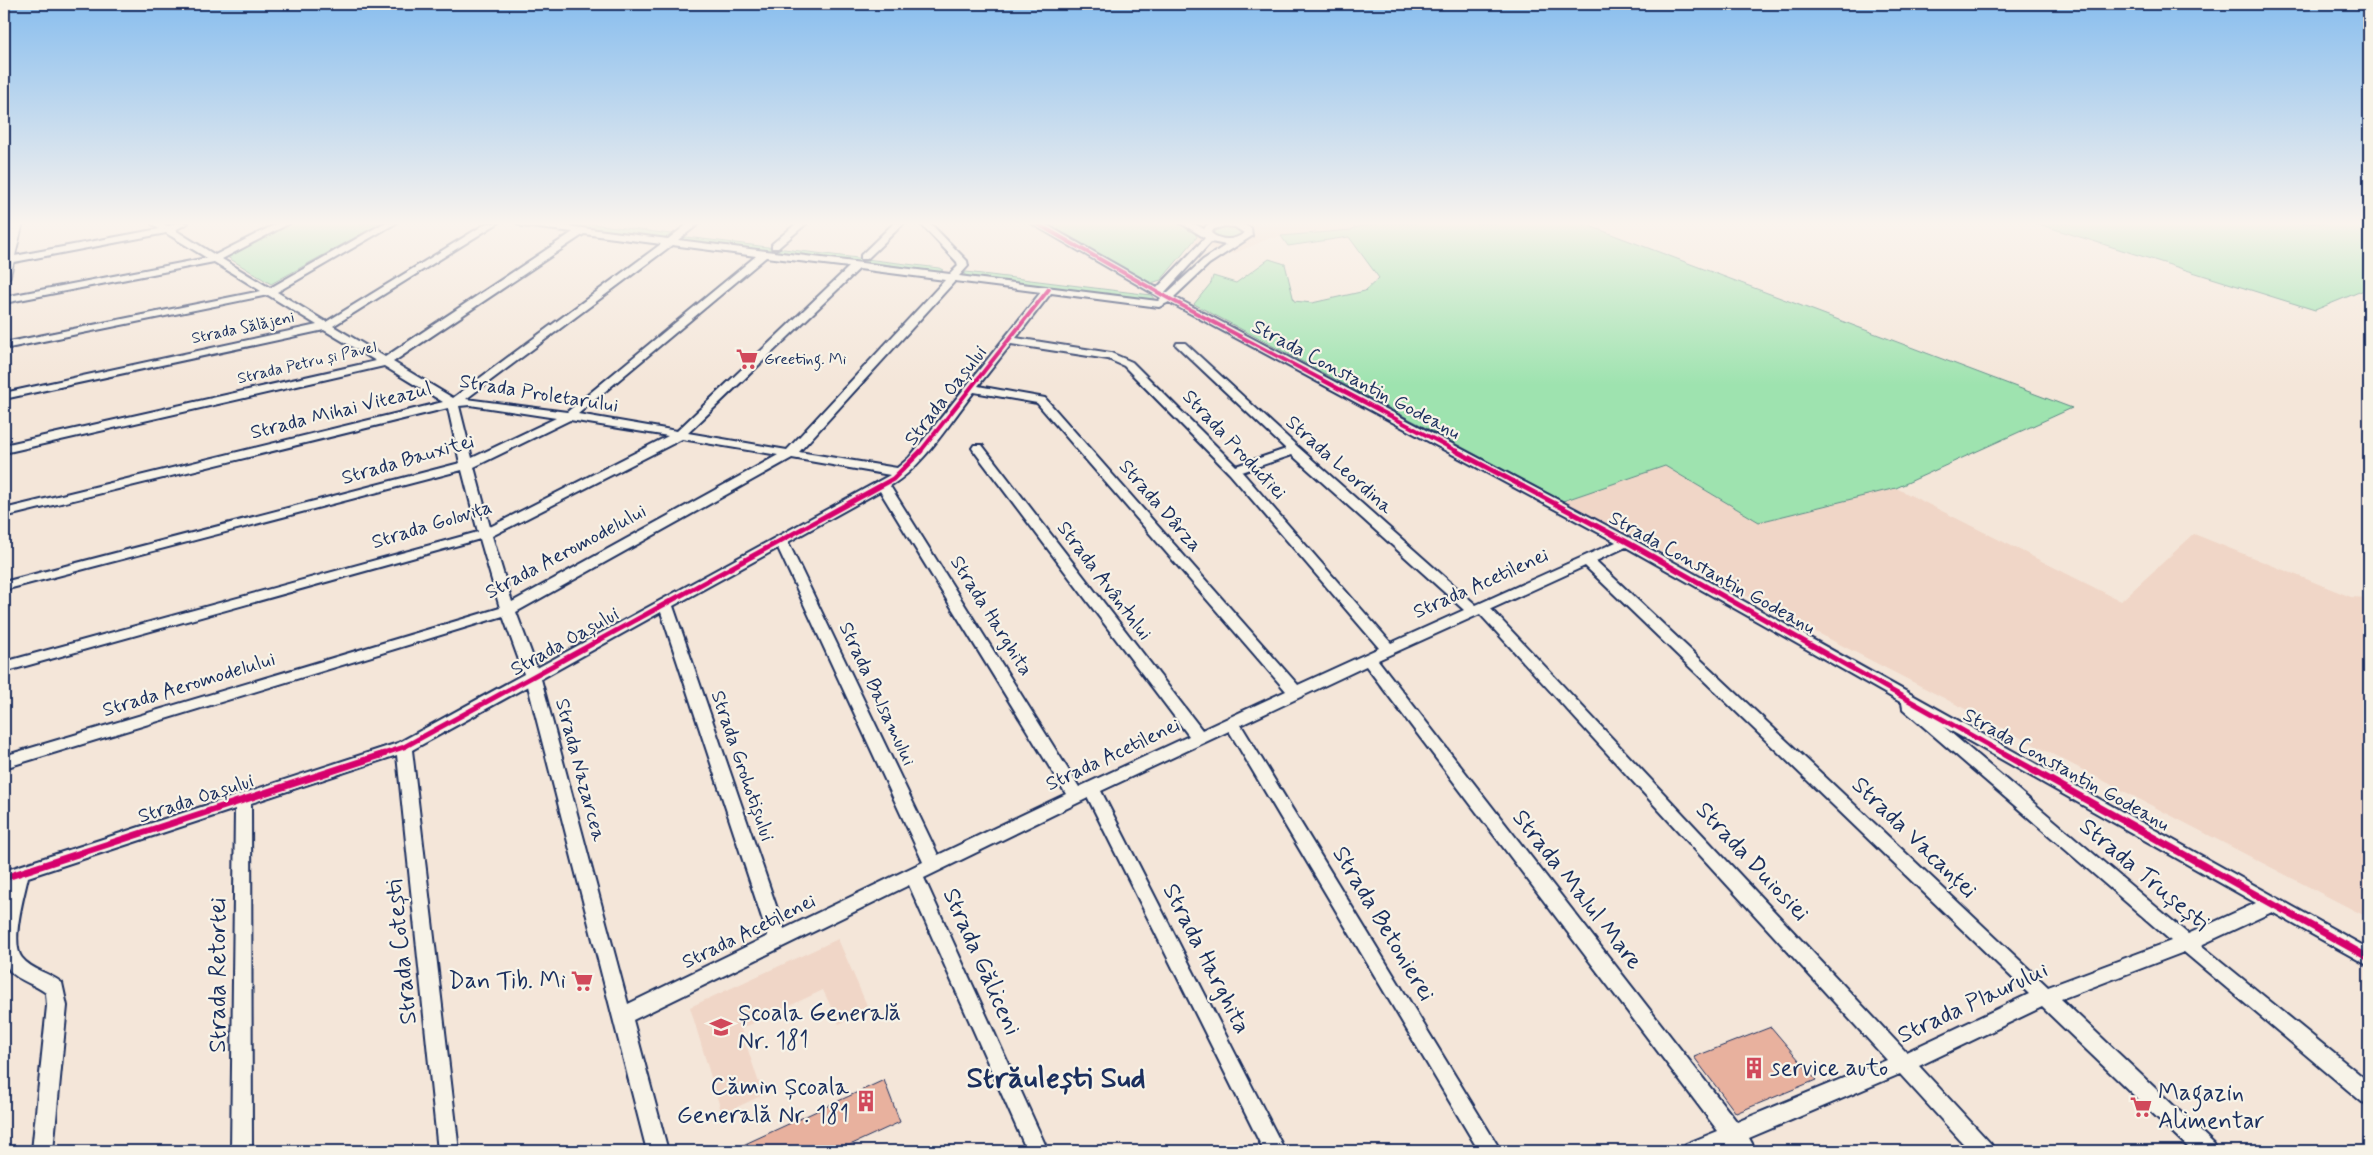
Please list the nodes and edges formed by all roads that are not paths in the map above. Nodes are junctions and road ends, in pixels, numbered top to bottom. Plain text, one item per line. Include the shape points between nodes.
1 (123, 277) edge
2 (244, 277) edge
3 (296, 277) edge
4 (405, 277) edge
5 (513, 277) edge
6 (622, 277) edge
7 (737, 277) edge
8 (843, 277) edge
9 (953, 277) edge
10 (978, 277) edge
11 (996, 277) edge
12 (1132, 277) edge
13 (1174, 277) edge
14 (1186, 277) edge
15 (1049, 290) junction
16 (269, 292) junction
17 (1163, 294) junction
18 (4, 300) edge
19 (326, 326) junction
20 (1009, 340) junction
21 (1181, 345) dead end
22 (4, 346) edge
23 (385, 362) junction
24 (971, 388) junction
25 (4, 396) edge
26 (453, 403) junction
27 (568, 416) junction
28 (678, 436) junction
29 (978, 448) dead end
30 (4, 449) edge
31 (1294, 450) junction
32 (790, 454) junction
33 (467, 466) junction
34 (1234, 471) junction
35 (902, 473) junction
36 (883, 484) junction
37 (4, 513) edge
38 (485, 534) junction
39 (781, 541) junction
40 (1627, 542) junction
41 (1587, 560) junction
42 (4, 586) edge
43 (665, 604) junction
44 (1478, 609) junction
45 (508, 610) junction
46 (1388, 649) junction
47 (1368, 658) junction
48 (4, 667) edge
49 (531, 677) junction
50 (1889, 688) junction
51 (1296, 692) junction
52 (1232, 722) junction
53 (1198, 738) junction
54 (404, 747) junction
55 (4, 762) edge
56 (1084, 792) junction
57 (243, 800) junction
58 (934, 866) junction
59 (12, 875) edge
60 (914, 876) junction
61 (2274, 903) junction
62 (779, 942) junction
63 (2186, 943) junction
64 (2369, 958) edge
65 (2045, 996) junction
66 (622, 1016) junction
67 (1904, 1063) junction
68 (2369, 1095) edge
69 (1734, 1135) junction
70 (42, 1151) edge
71 (242, 1151) edge
72 (449, 1151) edge
73 (657, 1151) edge
74 (1038, 1151) edge
75 (1275, 1151) edge
76 (1491, 1151) edge
77 (1693, 1151) edge
78 (1746, 1151) edge
79 (1984, 1151) edge
80 (2207, 1151) edge

1 - 18 street
2 - 16 street, Strada Proletarului
3 - 16 street
4 - 19 street, Strada Sălăjeni
5 - 23 street, Strada Petru și Pavel
6 - 26 street, Strada Mihai Viteazul
7 - 27 street, Strada Bauxitei
8 - 28 street, Strada Golovița
9 - 32 street, Strada Aeromodelului
10 - 15 street
11 - 17 street
12 - 17 street, Strada Constantin Godeanu
13 - 17 street
14 - 17 street
15 - 17 street via 1159,304
15 - 20 street, Strada Oașului
16 - 19 street, Strada Proletarului
16 - 22 street
17 - 40 street, Strada Constantin Godeanu
19 - 23 street, Strada Proletarului
19 - 25 street, Strada Sălăjeni
20 - 24 street, Strada Oașului
20 - 34 street, Strada Productiei via 1122,359
21 - 31 street, Strada Leordina
23 - 26 street, Strada Proletarului
23 - 30 street, Strada Petru și Pavel
24 - 35 street, Strada Oașului
24 - 51 street, Strada Dârza via 1041,400
26 - 27 street, Strada Proletarului via 470,402
26 - 33 street, Strada Nazarcea
26 - 37 street, Strada Mihai Viteazul
27 - 28 street, Strada Proletarului
27 - 33 street, Strada Bauxitei
28 - 32 street, Strada Proletarului
28 - 38 street, Strada Golovița
29 - 53 street, Strada Avântului
31 - 34 street
31 - 44 street, Strada Leordina
32 - 35 street, Strada Proletarului
32 - 45 street, Strada Aeromodelului
33 - 38 street, Strada Nazarcea
33 - 42 street, Strada Bauxitei
34 - 46 street, Strada Productiei
35 - 36 street, Strada Oașului
36 - 39 street, Strada Oașului
36 - 56 street, Strada Harghita
38 - 45 street, Strada Nazarcea
38 - 48 street, Strada Golovița
39 - 43 street, Strada Oașului
39 - 58 street, Strada Balsamului
40 - 41 street, Strada Acetilenei
40 - 50 street, Strada Constantin Godeanu
41 - 44 street, Strada Acetilenei
41 - 65 street, Strada Vacanței
43 - 49 street, Strada Oașului
43 - 62 street, Strada Grohotișului
44 - 46 street, Strada Acetilenei
44 - 67 street, Strada Duiosiei
45 - 49 street, Strada Nazarcea
45 - 55 street, Strada Aeromodelului
46 - 47 street, Strada Acetilenei
47 - 51 street, Strada Acetilenei
47 - 69 street, Strada Malul Mare
49 - 54 street, Strada Oașului
49 - 66 street, Strada Nazarcea via 537,689
50 - 61 street, Strada Constantin Godeanu
50 - 63 street, Strada Trușești
51 - 52 street, Strada Acetilenei
52 - 53 street, Strada Acetilenei
52 - 76 street, Strada Betonierei
53 - 56 street, Strada Acetilenei
54 - 57 street, Strada Oașului
54 - 72 street, Strada Cotești
56 - 58 street, Strada Acetilenei
56 - 75 street, Strada Harghita
57 - 59 street, Strada Oașului
57 - 71 street, Strada Retortei
58 - 60 street, Strada Acetilenei
59 - 70 street via 8,953 16,965 46,980 55,989 57,1006
60 - 62 street, Strada Acetilenei
60 - 74 street, Strada Găliceni
61 - 63 street, Strada Plaurului
61 - 64 street, Strada Constantin Godeanu
62 - 66 street, Strada Acetilenei
63 - 65 street, Strada Plaurului
63 - 68 street, Strada Trușești
65 - 67 street, Strada Plaurului
65 - 80 street, Strada Vacanței
66 - 73 street, Strada Nazarcea
67 - 69 street, Strada Plaurului
67 - 79 street, Strada Duiosiei
69 - 77 street, Strada Plaurului
69 - 78 street, Strada Malul Mare

